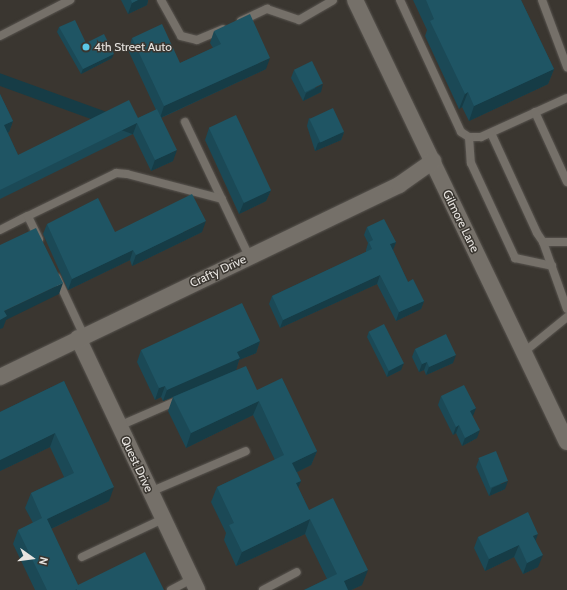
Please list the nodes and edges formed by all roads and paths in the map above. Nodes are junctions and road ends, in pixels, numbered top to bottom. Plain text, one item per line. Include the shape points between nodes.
1 (70, 0) edge
2 (161, 0) edge
3 (333, 0) edge
4 (355, 0) edge
5 (400, 0) edge
6 (542, 0) edge
7 (0, 36) edge
8 (567, 67) edge
9 (567, 98) edge
10 (535, 112) junction
11 (185, 122) dead end
12 (490, 132) junction
13 (470, 137) junction
14 (433, 161) junction
15 (567, 182) edge
16 (222, 199) junction
17 (28, 216) junction
18 (0, 230) edge
19 (543, 242) junction
20 (567, 242) edge
21 (42, 244) edge
22 (249, 256) junction
23 (552, 266) junction
24 (55, 272) edge
25 (567, 309) edge
26 (567, 317) edge
27 (81, 337) junction
28 (524, 352) junction
29 (0, 377) edge
30 (190, 396) edge
31 (119, 426) junction
32 (567, 442) edge
33 (246, 451) dead end
34 (150, 492) junction
35 (163, 519) junction
36 (82, 557) dead end
37 (297, 572) dead end
38 (194, 585) edge
39 (171, 590) edge
40 (263, 590) edge

1 - 7 lane
2 - 3 lane via 181,36 197,40 267,9 299,20
4 - 14 street, Gilmore Lane
5 - 13 lane via 461,132
6 - 8 lane
9 - 10 lane
10 - 12 lane
10 - 15 lane
11 - 16 lane
12 - 13 lane via 481,137
12 - 19 lane
13 - 23 lane via 471,163 515,258
14 - 22 street, Crafty Drive via 399,185
14 - 28 street, Gilmore Lane
16 - 17 lane via 116,173
16 - 22 lane
17 - 18 lane
17 - 21 lane
19 - 20 lane
19 - 23 lane
22 - 27 street, Crafty Drive
23 - 25 lane
24 - 27 lane
26 - 28 lane
27 - 29 street, Crafty Drive
27 - 31 street, Quest Drive
28 - 32 street, Gilmore Lane
30 - 31 lane
31 - 34 street, Quest Drive
33 - 34 lane
34 - 35 street, Quest Drive
35 - 36 lane
35 - 38 street, Quest Drive
37 - 40 lane
38 - 39 lane

